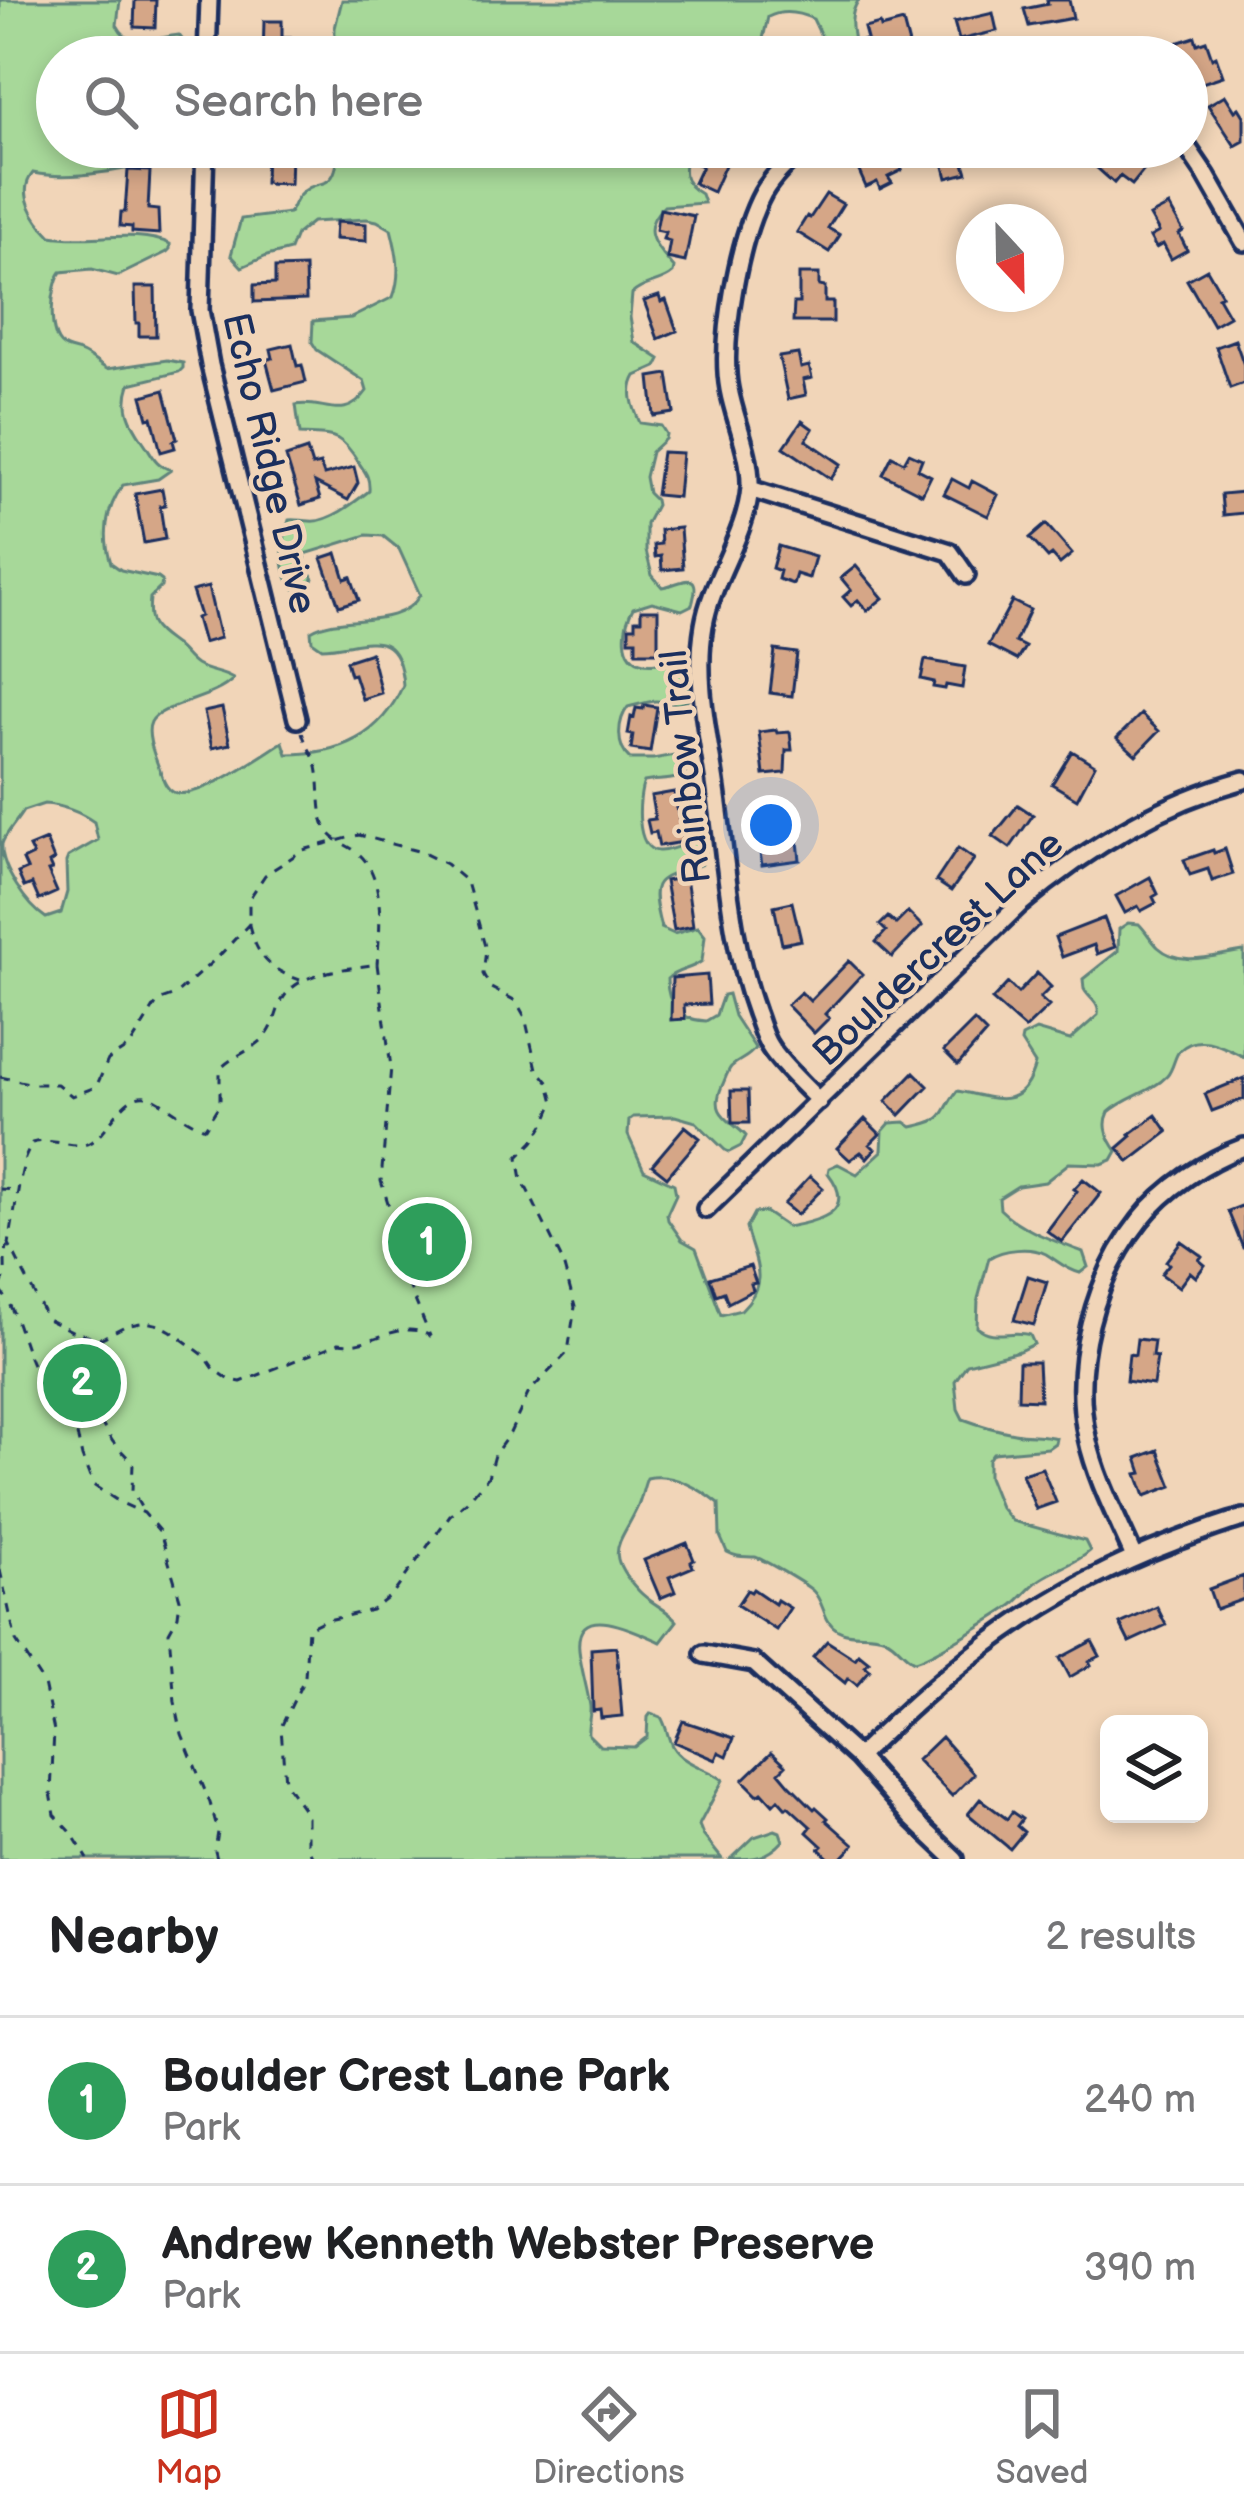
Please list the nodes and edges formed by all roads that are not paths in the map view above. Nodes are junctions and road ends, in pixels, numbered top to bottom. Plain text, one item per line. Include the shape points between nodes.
1 (209, 0) edge
2 (208, 36) edge
3 (204, 168) edge
4 (783, 168) edge
5 (1201, 168) edge
6 (1244, 242) edge
7 (750, 489) junction
8 (966, 574) dead end
9 (297, 718) road end
10 (1244, 780) edge
11 (819, 1101) junction
12 (1244, 1147) edge
13 (706, 1209) dead end
14 (1244, 1518) edge
15 (1134, 1557) junction
16 (704, 1654) dead end
17 (858, 1757) junction
18 (955, 1859) edge

1 - 2 street
3 - 9 street, Echo Ridge Drive via 200,310
4 - 7 street, Rainbow Trail via 763,192 747,236 727,334
5 - 6 street
7 - 8 street via 950,552
7 - 11 street, Rainbow Trail via 703,627 701,680 750,995 769,1046
10 - 11 street, Bouldercrest Lane via 1126,829 1053,876
11 - 13 street, Bouldercrest Lane
12 - 15 street via 1184,1178 1140,1220 1088,1328 1081,1389 1087,1437
14 - 15 street
15 - 17 street via 993,1638
16 - 17 street via 754,1663
17 - 18 street

